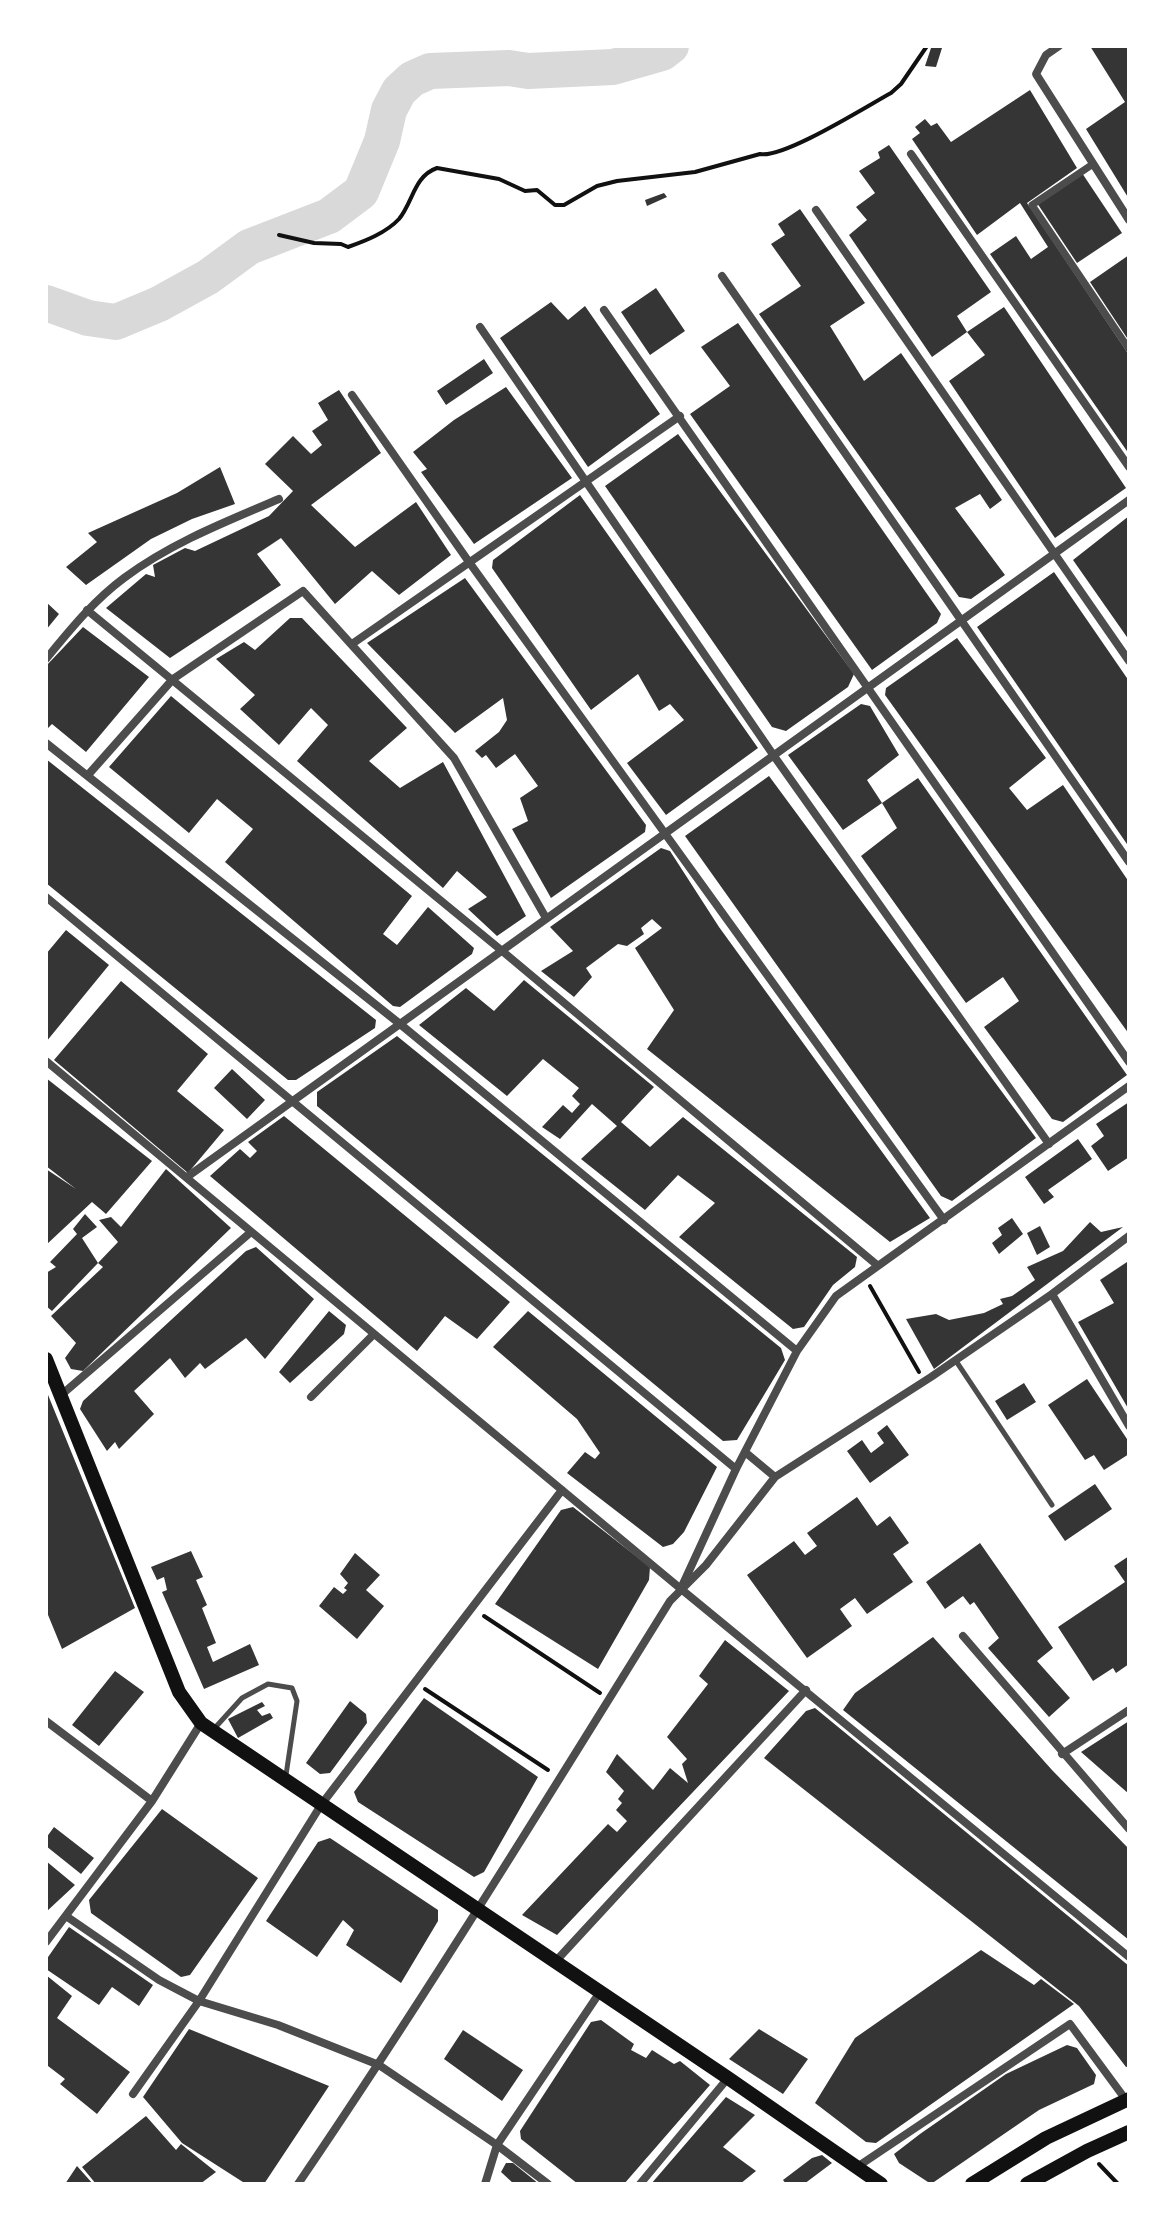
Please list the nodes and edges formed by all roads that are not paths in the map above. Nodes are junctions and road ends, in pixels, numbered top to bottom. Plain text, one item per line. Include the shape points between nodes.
1 (1059, 46) edge
2 (911, 154) dead end
3 (1093, 164) junction
4 (816, 210) dead end
5 (1129, 220) edge
6 (722, 276) dead end
7 (604, 310) dead end
8 (480, 327) dead end
9 (1129, 349) edge
10 (352, 395) dead end
11 (680, 416) junction
12 (1129, 467) edge
13 (585, 483) junction
14 (279, 499) dead end
15 (1129, 500) edge
16 (1055, 554) junction
17 (469, 562) junction
18 (87, 610) junction
19 (963, 620) junction
20 (352, 644) junction
21 (46, 659) edge
22 (1129, 661) edge
23 (173, 679) junction
24 (870, 687) junction
25 (46, 743) edge
26 (774, 756) junction
27 (88, 775) junction
28 (666, 833) junction
29 (1129, 862) edge
30 (46, 897) edge
31 (546, 918) junction
32 (501, 950) junction
33 (400, 1024) junction
34 (46, 1061) edge
35 (1129, 1062) edge
36 (1129, 1086) edge
37 (293, 1101) junction
38 (1049, 1144) junction
39 (187, 1177) junction
40 (944, 1220) junction
41 (251, 1232) junction
42 (1127, 1241) edge
43 (877, 1265) junction
44 (1052, 1294) junction
45 (374, 1334) junction
46 (797, 1351) junction
47 (46, 1359) edge
48 (955, 1360) junction
49 (60, 1396) junction
50 (311, 1397) dead end
51 (1129, 1426) edge
52 (745, 1452) junction
53 (736, 1469) junction
54 (775, 1477) junction
55 (562, 1490) junction
56 (1052, 1505) dead end
57 (681, 1589) junction
58 (963, 1636) dead end
59 (806, 1690) junction
60 (1129, 1710) edge
61 (46, 1721) edge
62 (207, 1726) junction
63 (1062, 1754) junction
64 (286, 1780) junction
65 (152, 1801) junction
66 (321, 1805) junction
67 (1129, 1829) edge
68 (479, 1909) junction
69 (66, 1916) junction
70 (46, 1942) edge
71 (1129, 1957) edge
72 (555, 1962) junction
73 (600, 1992) junction
74 (199, 2001) junction
75 (379, 2065) junction
76 (728, 2078) junction
77 (133, 2094) dead end
78 (1128, 2099) edge
79 (1129, 2132) edge
80 (497, 2145) junction
81 (857, 2167) junction
82 (298, 2184) edge
83 (485, 2184) edge
84 (548, 2184) edge
85 (640, 2184) edge
86 (881, 2184) edge
87 (972, 2184) edge
88 (1027, 2184) edge

1 - 3 street via 1046,55 1036,74
2 - 12 street
3 - 5 street
3 - 9 street via 1032,205
4 - 16 street
6 - 19 street
7 - 11 street
8 - 13 street
10 - 17 street
11 - 13 street
11 - 24 street
13 - 17 street
13 - 26 street
14 - 18 street via 183,540 123,578
15 - 16 street
16 - 19 street
16 - 22 street
17 - 20 street
17 - 28 street
18 - 21 street
18 - 23 street
19 - 24 street
19 - 29 street
20 - 23 street via 303,591
20 - 31 street via 454,758
23 - 27 street
23 - 32 street
24 - 26 street
24 - 35 street
25 - 27 street
26 - 28 street
26 - 38 street
27 - 33 street
28 - 31 street
28 - 40 street
30 - 37 street
31 - 32 street
32 - 33 street
32 - 43 street
33 - 37 street
33 - 46 street
34 - 39 street
36 - 38 street
37 - 39 street
37 - 53 street
38 - 40 street
39 - 41 street
40 - 43 street
41 - 45 street
41 - 49 street
42 - 44 street
43 - 46 street via 836,1296
44 - 48 street
44 - 51 street
45 - 50 street
45 - 55 street
46 - 52 street
47 - 49 main road
48 - 54 street
48 - 56 lane
49 - 62 main road via 179,1692
52 - 53 street
52 - 54 street
53 - 57 street
54 - 57 street
55 - 57 street
55 - 66 street
57 - 59 street
57 - 68 street
58 - 63 street
59 - 71 street
59 - 72 street
60 - 63 street
61 - 65 street
62 - 64 main road
62 - 64 lane via 268,1684 292,1688 297,1701
62 - 65 street
63 - 67 street
64 - 66 main road
65 - 69 street
66 - 68 main road
66 - 74 street
68 - 72 main road
68 - 75 street
69 - 70 street
69 - 74 street
72 - 73 main road
73 - 76 main road
73 - 80 street
74 - 75 street
74 - 77 street
75 - 80 street
75 - 82 street
76 - 81 main road
76 - 85 street
78 - 81 street via 1070,2024
78 - 87 main road via 1046,2138
79 - 88 main road
80 - 83 street
80 - 84 street
81 - 86 main road

